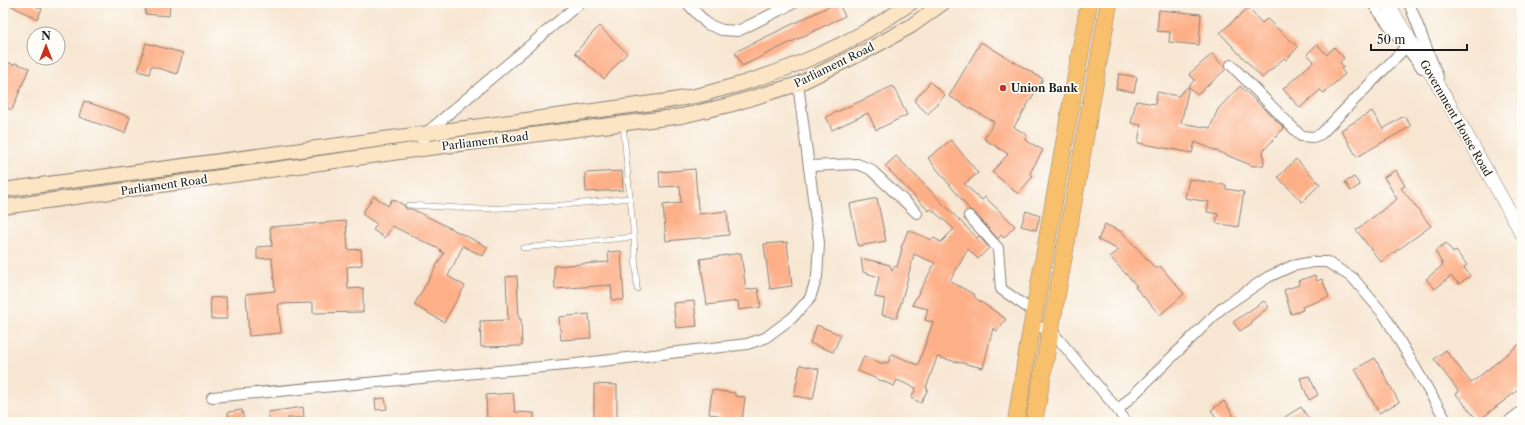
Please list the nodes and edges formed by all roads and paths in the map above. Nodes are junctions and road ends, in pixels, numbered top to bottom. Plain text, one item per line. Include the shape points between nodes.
1 (580, 3) edge
2 (687, 3) edge
3 (794, 3) edge
4 (911, 3) edge
5 (943, 3) edge
6 (1089, 3) edge
7 (1110, 3) edge
8 (1372, 3) edge
9 (1387, 3) edge
10 (1409, 3) edge
11 (1405, 48) junction
12 (1231, 65) dead end
13 (798, 84) junction
14 (1446, 98) junction
15 (623, 123) junction
16 (426, 133) junction
17 (421, 149) junction
18 (809, 166) junction
19 (3, 190) edge
20 (630, 198) junction
21 (408, 205) dead end
22 (3, 207) edge
23 (917, 213) dead end
24 (969, 216) dead end
25 (1522, 234) edge
26 (634, 237) junction
27 (523, 248) dead end
28 (637, 288) dead end
29 (1033, 319) junction
30 (1050, 329) junction
31 (212, 397) dead end
32 (1118, 410) junction
33 (1522, 411) edge
34 (1016, 422) edge
35 (1034, 422) edge
36 (1126, 422) edge
37 (1448, 422) edge
38 (1508, 422) edge

1 - 16 street
2 - 3 street via 707,24 722,30 738,31
4 - 16 main road, Parliament Road via 860,34 814,57 765,76 711,92 660,102
5 - 13 main road, Parliament Road via 911,26 870,49
6 - 29 highway
7 - 30 highway
8 - 11 street
9 - 14 street, Government House Road
10 - 14 street
11 - 12 street via 1321,134 1313,137 1301,136
11 - 14 street
13 - 15 main road, Parliament Road via 682,116
13 - 18 street
14 - 25 street, Government House Road
15 - 17 main road, Parliament Road
15 - 20 lane
16 - 17 street
16 - 19 main road, Parliament Road
17 - 22 main road, Parliament Road
18 - 23 street via 857,164 870,169
18 - 31 street via 818,243 817,277 810,298 792,318 765,338 747,344 576,364
20 - 21 lane via 554,206 486,208
20 - 26 lane
24 - 29 street via 998,248 1001,289
26 - 27 lane
26 - 28 lane
29 - 30 street
29 - 34 highway
30 - 32 street
30 - 35 highway
32 - 36 street
32 - 37 street via 1222,308 1268,277 1292,266 1327,262 1353,278 1385,316
33 - 38 street

